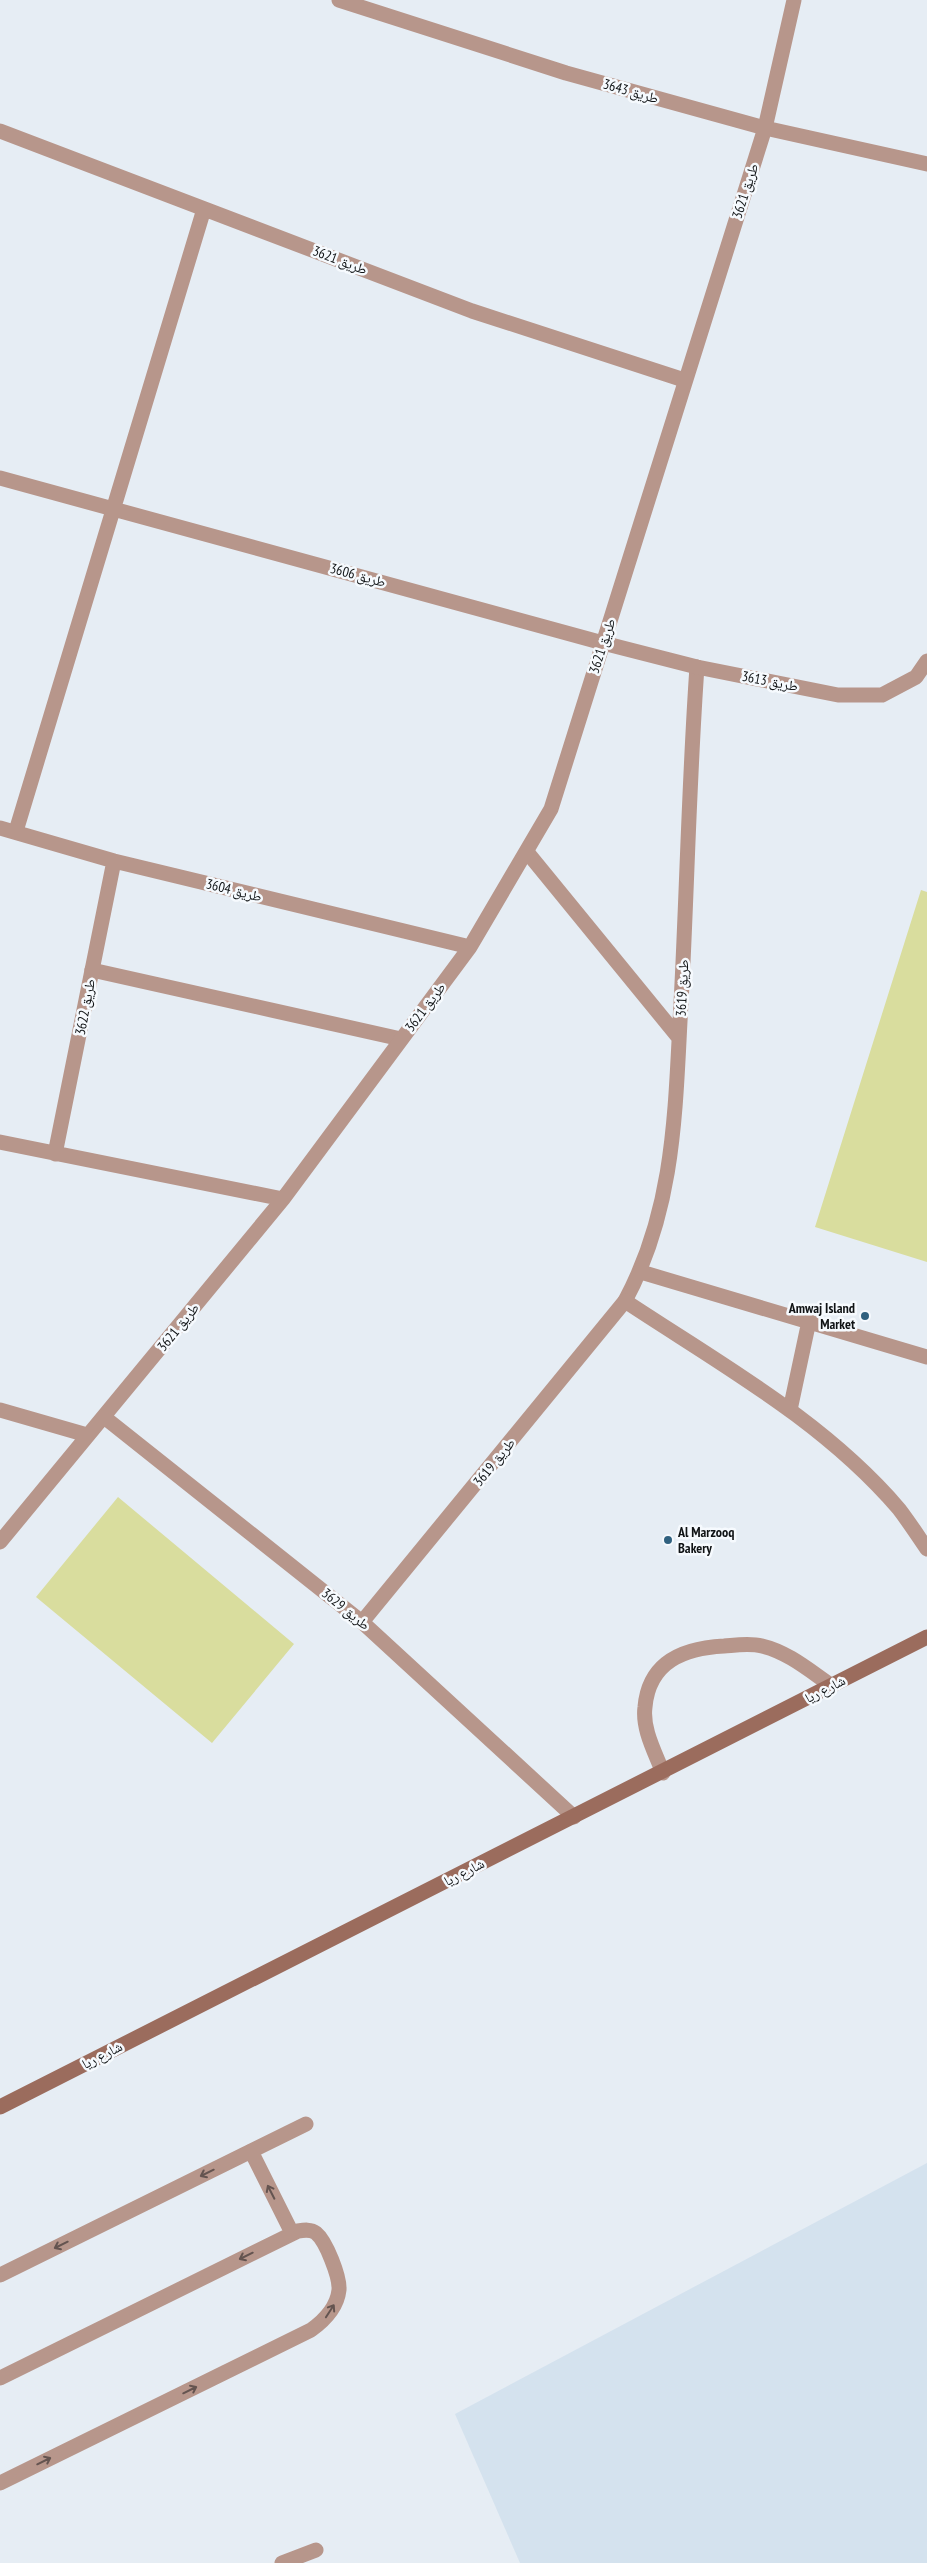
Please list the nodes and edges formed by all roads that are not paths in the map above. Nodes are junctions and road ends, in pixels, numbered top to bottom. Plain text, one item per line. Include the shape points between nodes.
1 (340, 0) edge
2 (794, 0) edge
3 (765, 128) junction
4 (0, 131) edge
5 (927, 164) edge
6 (204, 209) junction
7 (684, 380) junction
8 (0, 478) edge
9 (114, 508) junction
10 (603, 643) junction
11 (927, 661) edge
12 (698, 667) junction
13 (0, 828) edge
14 (16, 831) junction
15 (527, 852) junction
16 (114, 861) junction
17 (470, 947) junction
18 (92, 970) junction
19 (679, 1038) junction
20 (401, 1039) junction
21 (0, 1142) edge
22 (55, 1154) junction
23 (283, 1199) junction
24 (641, 1272) junction
25 (625, 1301) junction
26 (809, 1321) junction
27 (927, 1357) edge
28 (0, 1410) edge
29 (790, 1410) junction
30 (104, 1417) junction
31 (87, 1435) junction
32 (0, 1542) edge
33 (927, 1550) edge
34 (362, 1622) junction
35 (927, 1637) edge
36 (832, 1686) junction
37 (663, 1772) junction
38 (574, 1816) junction
39 (0, 2106) edge
40 (306, 2124) dead end
41 (251, 2151) junction
42 (292, 2233) junction
43 (0, 2275) edge
44 (0, 2378) edge
45 (0, 2483) edge
46 (316, 2550) dead end
47 (282, 2563) edge

1 - 3 street, طريق 3643 via 566,73
2 - 3 street, طريق 3621
3 - 5 street, طريق 3643
3 - 7 street, طريق 3621
4 - 6 street, طريق 3621
6 - 7 street, طريق 3621 via 472,311
6 - 9 street
7 - 10 street, طريق 3621
8 - 9 street, طريق 3606
9 - 10 street, طريق 3606
9 - 14 street
10 - 12 street, طريق 3613
10 - 15 street, طريق 3621 via 551,809
11 - 12 street, طريق 3613 via 916,677 882,695 838,695
12 - 19 street, طريق 3619 via 690,767 688,880
13 - 14 street, طريق 3604
14 - 16 street, طريق 3604
15 - 17 street, طريق 3621
15 - 19 street
16 - 17 street, طريق 3604
16 - 18 street, طريق 3622
17 - 20 street, طريق 3621
18 - 20 street
18 - 22 street, طريق 3622
19 - 24 street, طريق 3619 via 668,1183
20 - 23 street, طريق 3621
21 - 22 street
22 - 23 street
23 - 30 street, طريق 3621
24 - 25 street, طريق 3619
24 - 26 street
25 - 29 street
25 - 34 street, طريق 3619
26 - 27 street
26 - 29 street
28 - 31 street
29 - 33 street via 871,1481 899,1510
30 - 31 street, طريق 3621
30 - 34 street, طريق 3629
31 - 32 street, طريق 3621
34 - 38 street, طريق 3629
35 - 36 main road, شارع ريا
36 - 37 main road, شارع ريا
36 - 37 street via 791,1658 761,1646 698,1647 679,1655 662,1668 650,1686 645,1707 646,1728
37 - 38 main road, شارع ريا
38 - 39 main road, شارع ريا
40 - 41 street
42 -> 41 street
41 -> 43 street
42 -> 44 street
45 -> 42 street via 322,2323 336,2302 338,2278 322,2240 315,2232
46 - 47 street

